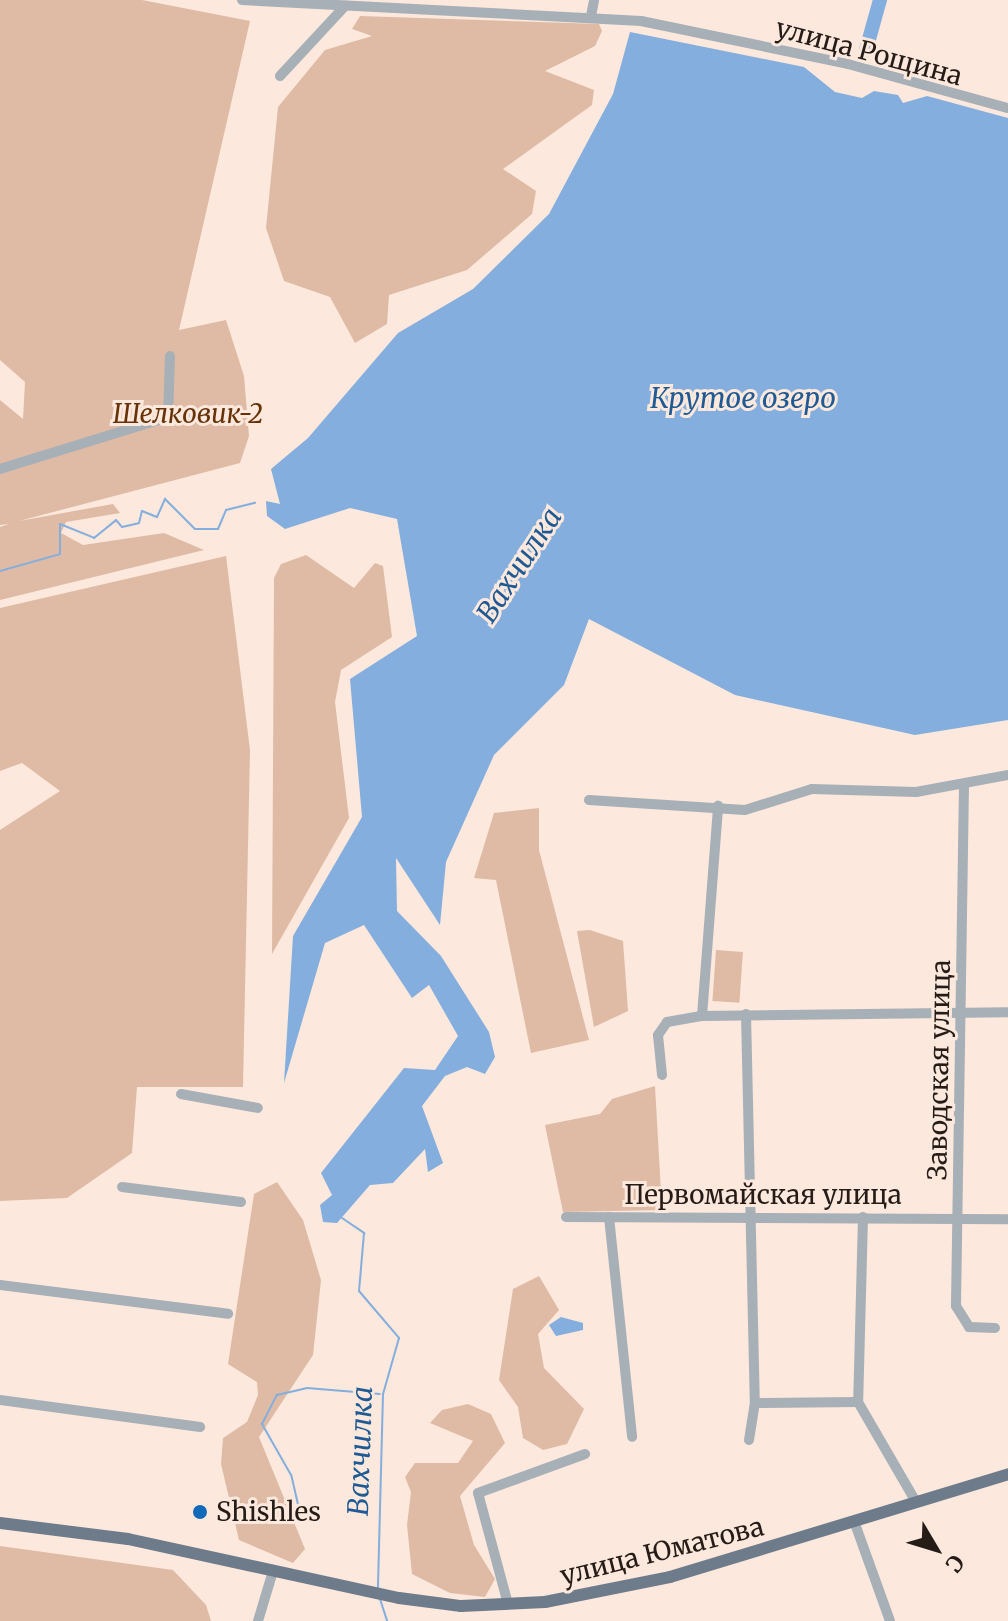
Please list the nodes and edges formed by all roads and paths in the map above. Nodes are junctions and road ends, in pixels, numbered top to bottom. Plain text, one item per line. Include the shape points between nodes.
1 (242, 0) edge
2 (594, 0) edge
3 (292, 1) edge
4 (387, 4) edge
5 (345, 6) junction
6 (591, 16) junction
7 (280, 76) dead end
8 (1008, 108) edge
9 (170, 356) dead end
10 (213, 417) dead end
11 (168, 419) junction
12 (0, 469) edge
13 (1008, 775) edge
14 (964, 784) junction
15 (589, 800) dead end
16 (718, 806) junction
17 (963, 1011) junction
18 (1008, 1012) edge
19 (746, 1014) junction
20 (702, 1016) junction
21 (662, 1075) dead end
22 (181, 1094) dead end
23 (258, 1108) dead end
24 (122, 1187) dead end
25 (241, 1202) dead end
26 (749, 1215) junction
27 (566, 1217) dead end
28 (609, 1217) junction
29 (863, 1217) junction
30 (1008, 1219) edge
31 (959, 1220) junction
32 (0, 1285) edge
33 (228, 1314) dead end
34 (995, 1328) dead end
35 (0, 1400) edge
36 (858, 1402) junction
37 (755, 1403) junction
38 (200, 1427) dead end
39 (632, 1437) dead end
40 (749, 1440) dead end
41 (585, 1454) dead end
42 (1008, 1474) edge
43 (916, 1502) junction
44 (854, 1521) junction
45 (0, 1523) edge
46 (273, 1571) junction
47 (508, 1604) junction
48 (258, 1621) edge
49 (890, 1621) edge

1 - 3 street, улица Рощина
2 - 6 street
3 - 5 street, улица Рощина
4 - 5 street, улица Рощина
4 - 6 street, улица Рощина
5 - 7 street
6 - 8 street, улица Рощина via 848,64
9 - 11 street
10 - 11 street
11 - 12 street
13 - 14 street
14 - 16 street via 916,792 812,789 745,810
14 - 17 street, Заводская улица
15 - 16 street
16 - 20 street
17 - 18 street
17 - 19 street
17 - 31 street, Заводская улица
19 - 20 street
19 - 26 street
20 - 21 street via 667,1022 658,1035
22 - 23 street
24 - 25 street
26 - 28 street, Первомайская улица
26 - 29 street, Первомайская улица
26 - 37 street
27 - 28 street, Первомайская улица
28 - 39 street
29 - 31 street, Первомайская улица
29 - 36 street
30 - 31 street, Первомайская улица
31 - 34 street, Заводская улица via 956,1306 969,1327
32 - 33 street
35 - 38 street
36 - 37 street
36 - 43 street
37 - 40 street
41 - 47 street via 478,1493
42 - 43 main road, улица Юматова
43 - 44 main road, улица Юматова
44 - 47 main road, улица Юматова via 670,1577
44 - 49 street
45 - 46 main road, улица Юматова via 128,1539
46 - 47 main road, улица Юматова via 399,1598
46 - 48 street

